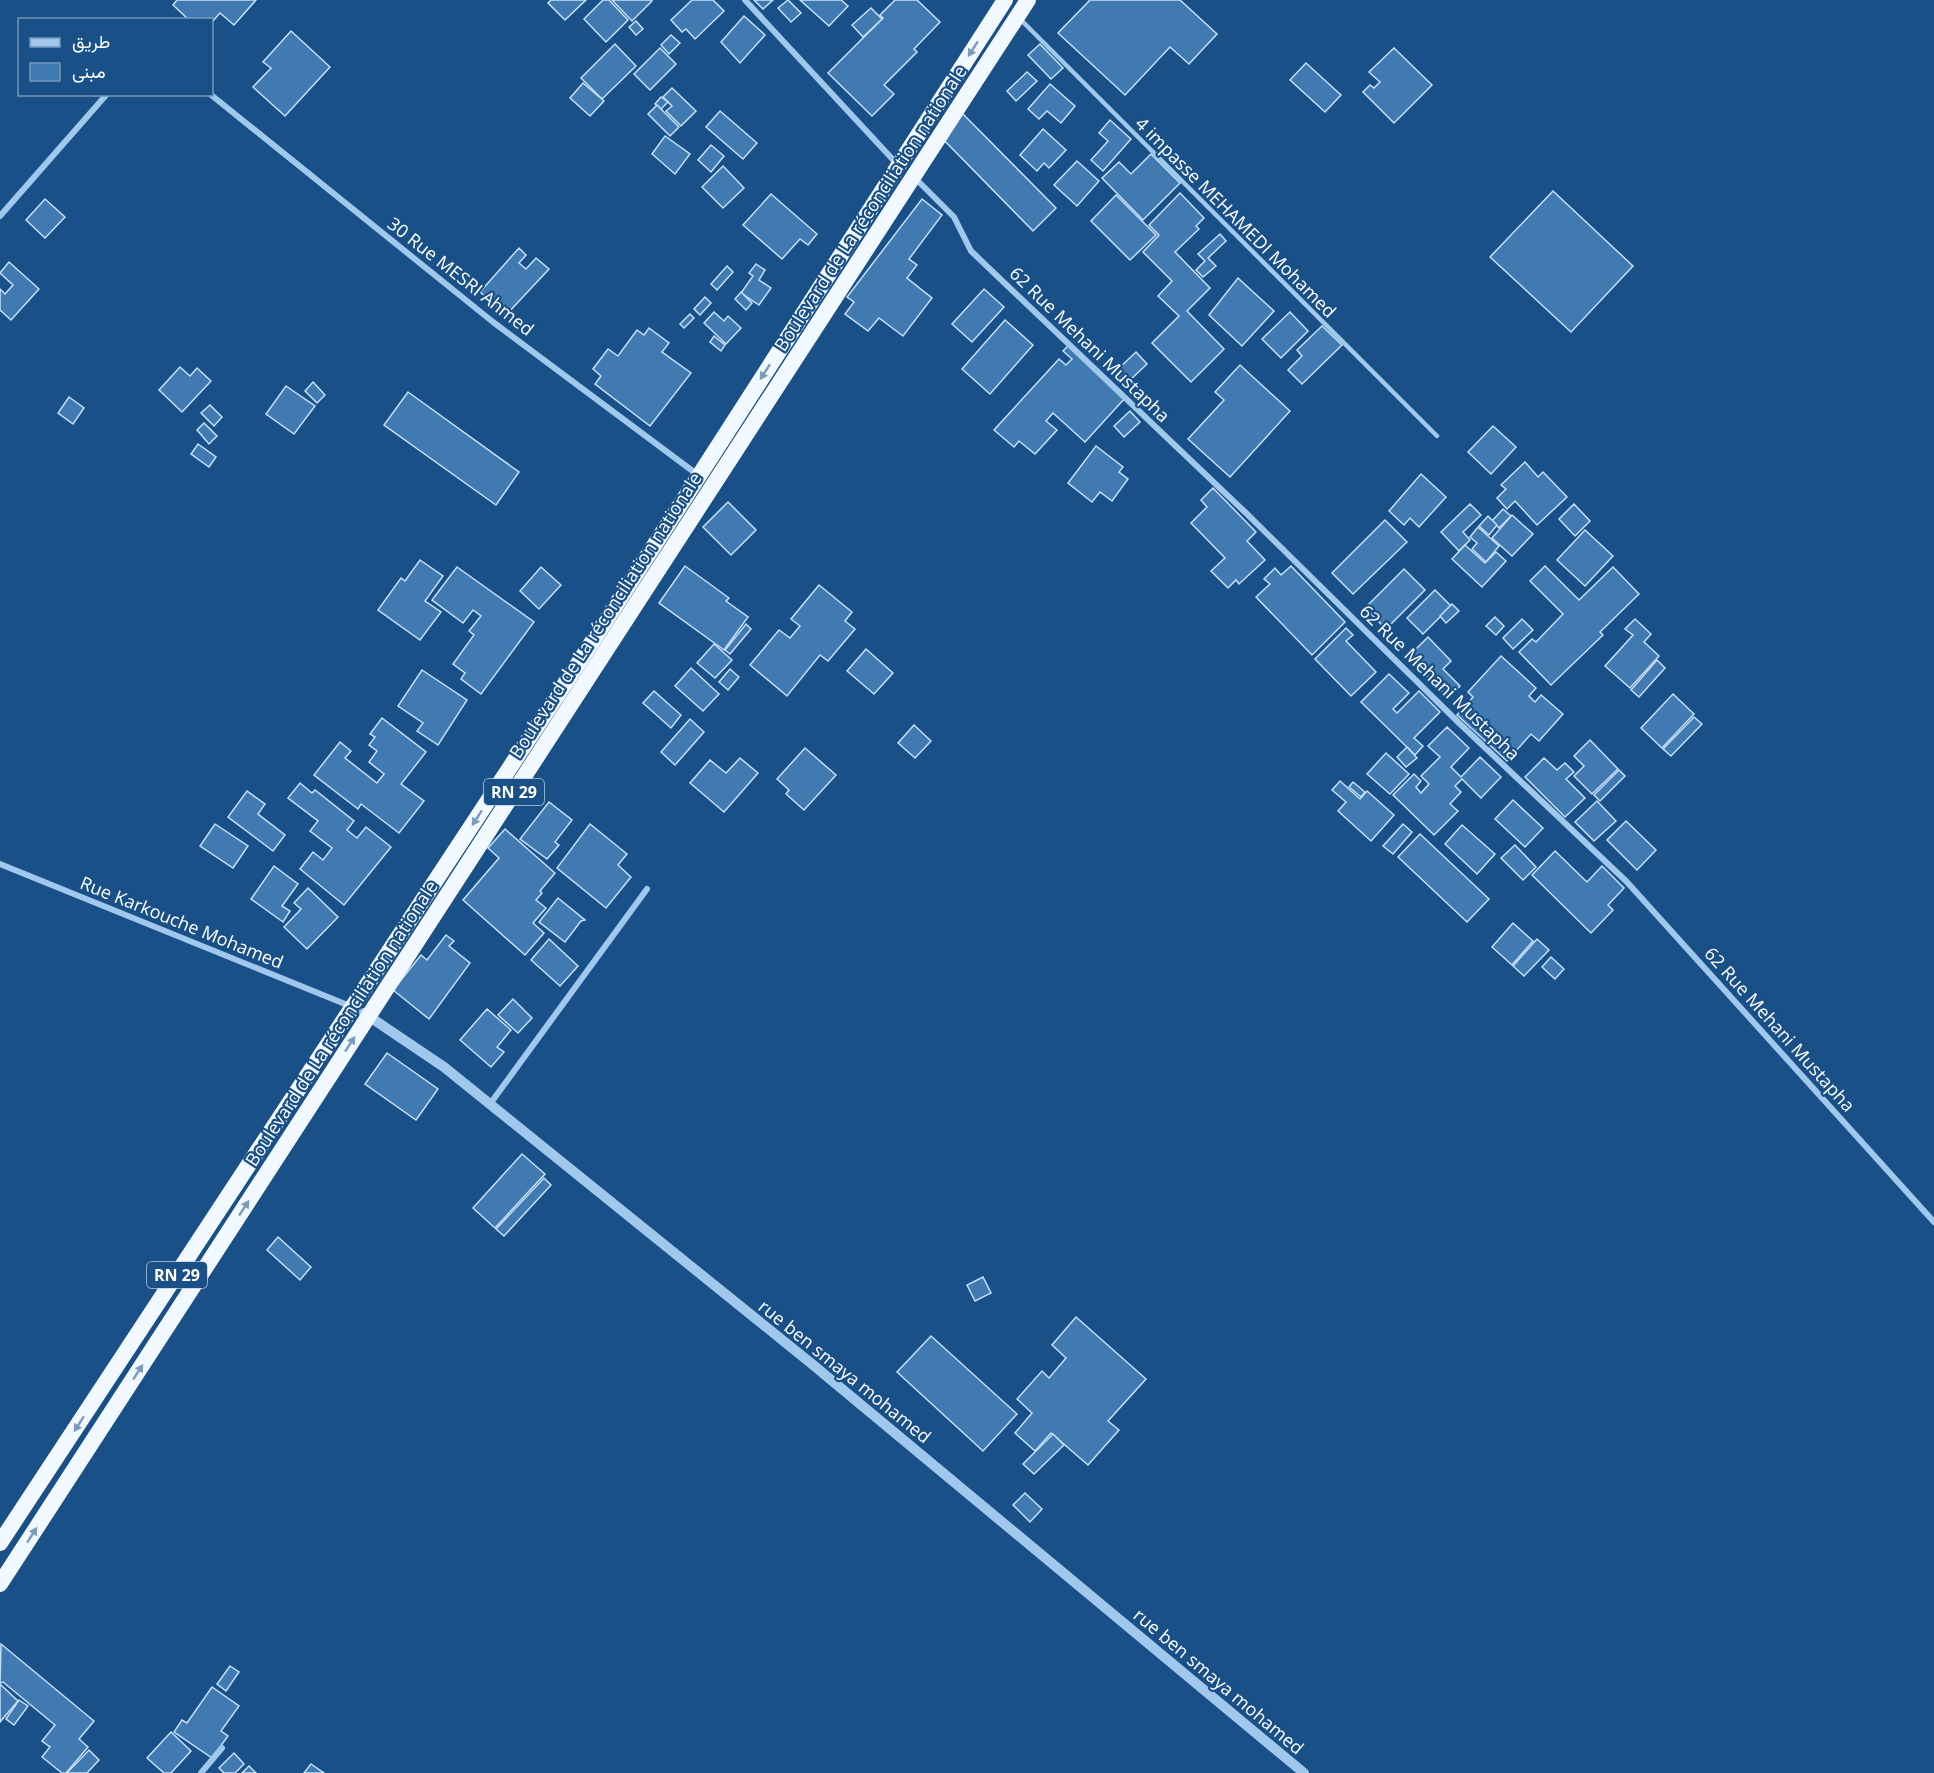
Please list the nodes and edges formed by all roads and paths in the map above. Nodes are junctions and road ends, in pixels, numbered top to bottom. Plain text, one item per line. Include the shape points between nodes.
1 (745, 0) edge
2 (1005, 0) edge
3 (1028, 0) edge
4 (1017, 17) junction
5 (105, 96) edge
6 (212, 96) edge
7 (898, 164) junction
8 (913, 177) junction
9 (0, 216) edge
10 (1437, 436) dead end
11 (699, 475) junction
12 (0, 864) edge
13 (647, 889) dead end
14 (354, 1007) junction
15 (369, 1016) junction
16 (490, 1104) junction
17 (1934, 1222) edge
18 (0, 1544) edge
19 (0, 1584) edge
20 (222, 1748) dead end
21 (201, 1773) edge
22 (1304, 1773) edge

1 - 7 street, 62 Rue Mehani Mustapha
2 -> 7 highway, RN 29
3 - 4 highway, Boulevard de La réconciliation nationale / RN 29
4 - 8 highway, Boulevard de La réconciliation nationale / RN 29
4 - 10 lane, 4 impasse MEHAMEDI Mohamed
5 - 9 street
6 - 11 street, 30 Rue MESRI Ahmed via 493,322
7 - 8 street, 62 Rue Mehani Mustapha
7 -> 11 highway, RN 29
8 - 15 highway, Boulevard de La réconciliation nationale / RN 29
8 - 17 street, 62 Rue Mehani Mustapha via 954,217 971,251 1626,881
11 -> 14 highway, RN 29
12 - 14 street, Rue Karkouche Mohamed
13 - 16 street
14 - 15 street, rue ben smaya mohamed
14 -> 18 highway, Boulevard de La réconciliation nationale / RN 29
15 - 16 street, rue ben smaya mohamed
19 -> 15 highway, Boulevard de La réconciliation nationale / RN 29
16 - 22 street, rue ben smaya mohamed via 812,1364
20 - 21 street

